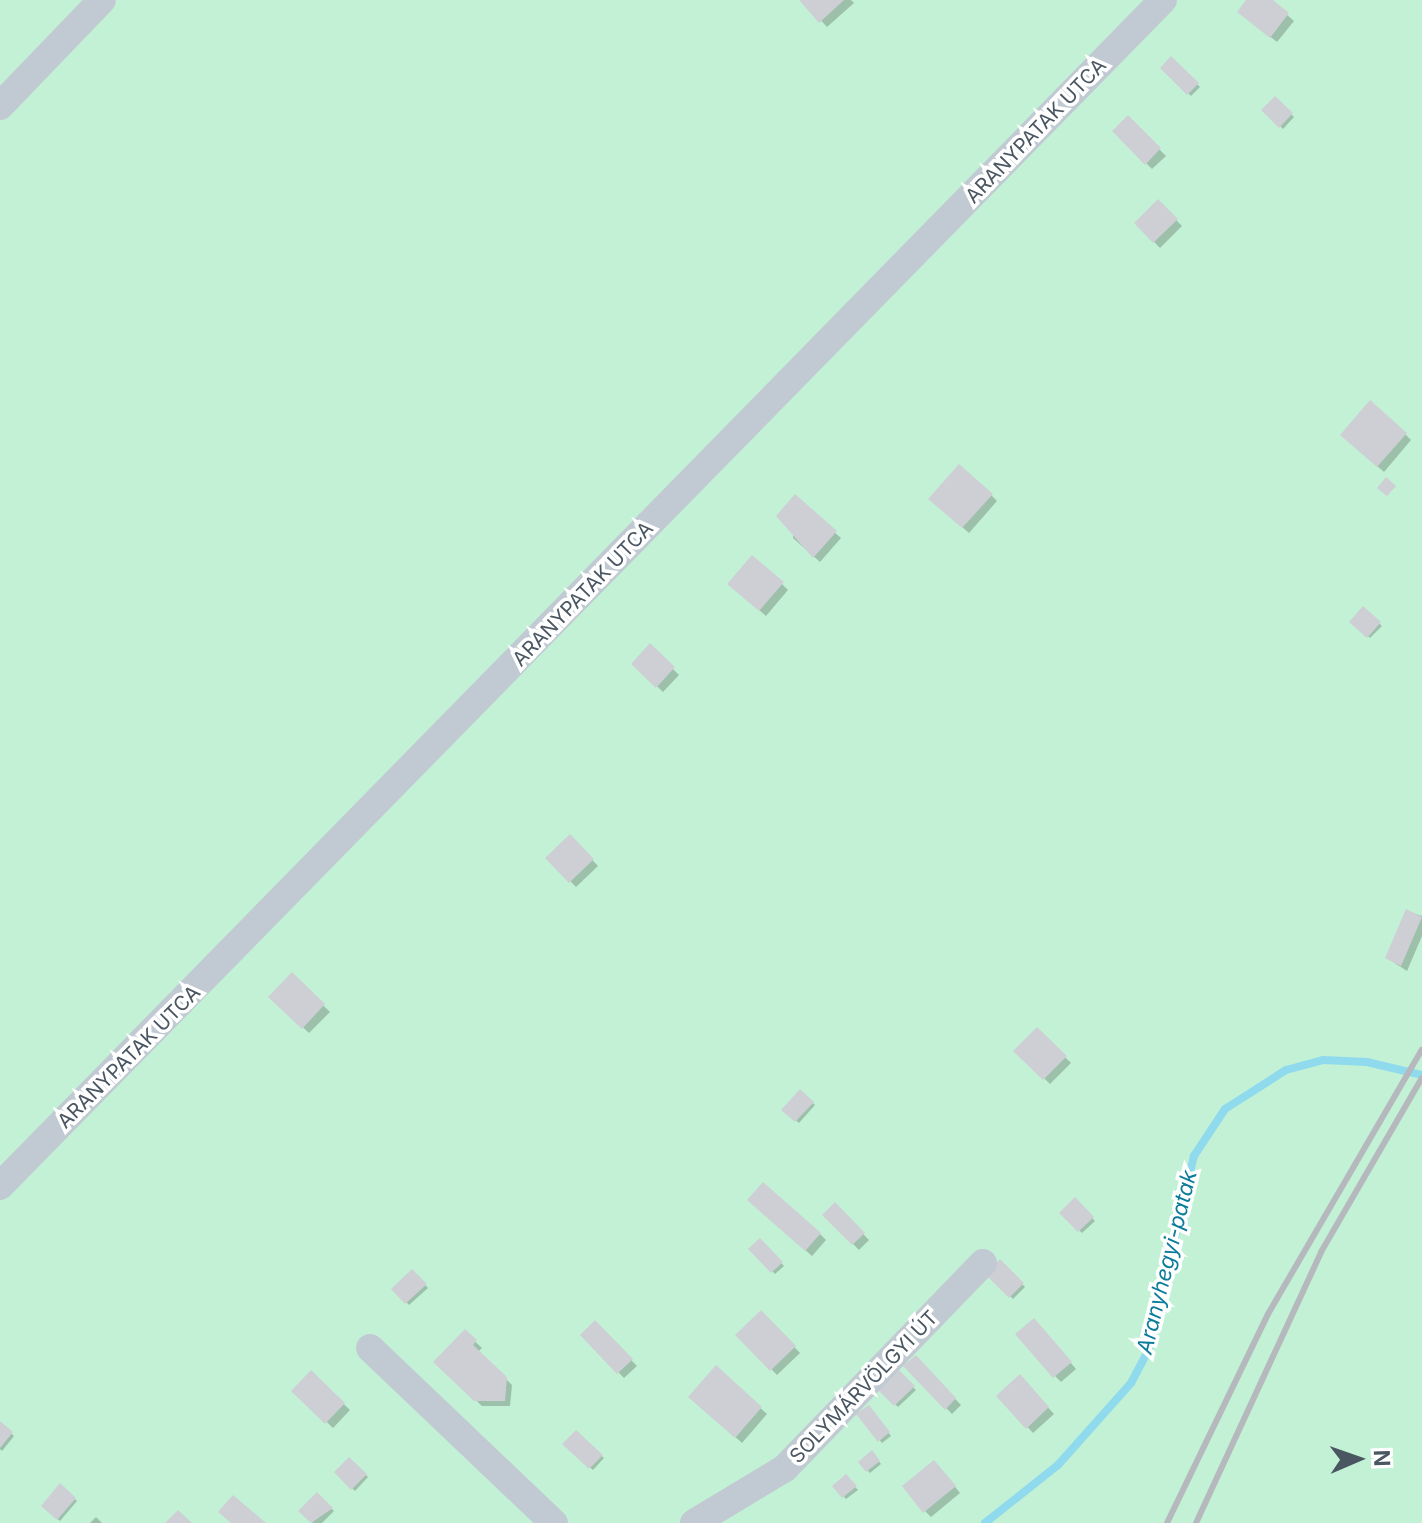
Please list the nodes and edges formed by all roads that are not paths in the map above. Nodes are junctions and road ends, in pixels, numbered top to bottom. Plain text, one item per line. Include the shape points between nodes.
1 (102, 0) edge
2 (1163, 0) edge
3 (0, 106) edge
4 (0, 1186) edge
5 (983, 1263) dead end
6 (370, 1348) dead end
7 (554, 1523) edge
8 (694, 1523) edge

1 - 3 street
2 - 4 street, ARANYPATAK UTCA
5 - 8 street, SOLYMÁRVÖLGYI ÚT via 785,1468
6 - 7 street

